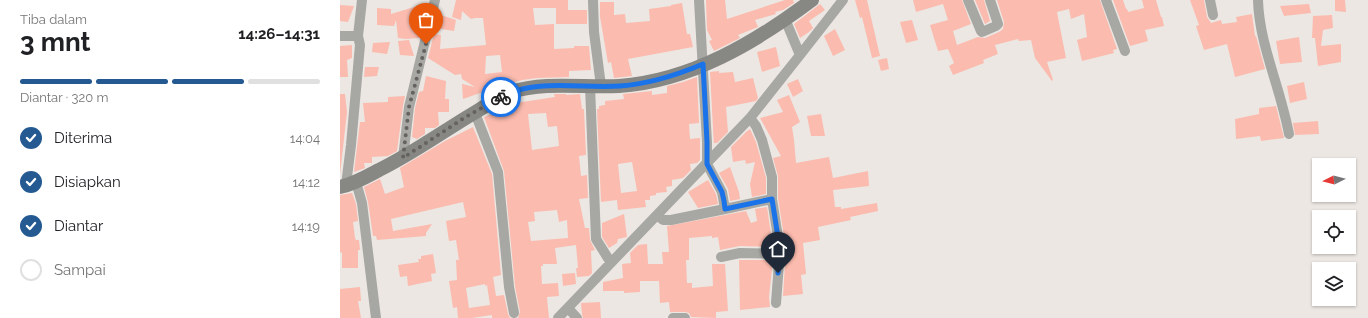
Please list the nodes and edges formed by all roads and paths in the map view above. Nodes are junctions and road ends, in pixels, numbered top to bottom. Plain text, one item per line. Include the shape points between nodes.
1 (362, 0) edge
2 (436, 0) edge
3 (593, 0) edge
4 (699, 0) edge
5 (812, 0) edge
6 (843, 0) edge
7 (968, 0) edge
8 (990, 0) edge
9 (1106, 0) edge
10 (1210, 0) edge
11 (1258, 0) edge
12 (1213, 15) dead end
13 (785, 19) junction
14 (340, 36) edge
15 (358, 36) junction
16 (1125, 51) dead end
17 (800, 55) junction
18 (703, 64) junction
19 (596, 86) junction
20 (475, 112) junction
21 (753, 122) junction
22 (1289, 134) dead end
23 (403, 158) junction
24 (710, 168) junction
25 (348, 185) edge
26 (772, 199) junction
27 (725, 209) junction
28 (660, 217) junction
29 (780, 254) junction
30 (721, 257) dead end
31 (611, 263) junction
32 (776, 302) dead end
33 (571, 312) edge
34 (514, 313) dead end
35 (376, 318) edge
36 (558, 318) edge
37 (673, 318) edge
38 (685, 318) edge

1 - 15 street
2 - 23 street via 410,101
3 - 19 street
4 - 18 street
5 - 13 street
6 - 17 street
7 - 8 street via 982,32 998,24
9 - 16 street
10 - 12 street
11 - 22 street via 1265,49
13 - 17 street
13 - 18 street via 738,49
14 - 15 street
15 - 25 street via 359,60
17 - 21 street
18 - 19 street via 645,82
18 - 24 street
19 - 20 street via 532,87 510,92
19 - 31 street via 596,239
20 - 23 street
20 - 34 street via 498,172 509,287
21 - 24 street
21 - 26 street via 762,140 772,174
23 - 25 street
24 - 27 street via 722,192
24 - 28 street
25 - 35 street via 362,203
26 - 27 street
26 - 29 street
27 - 28 street via 671,220
28 - 31 street
29 - 30 street via 740,253
29 - 32 street
31 - 33 street
33 - 36 street
37 - 38 street

